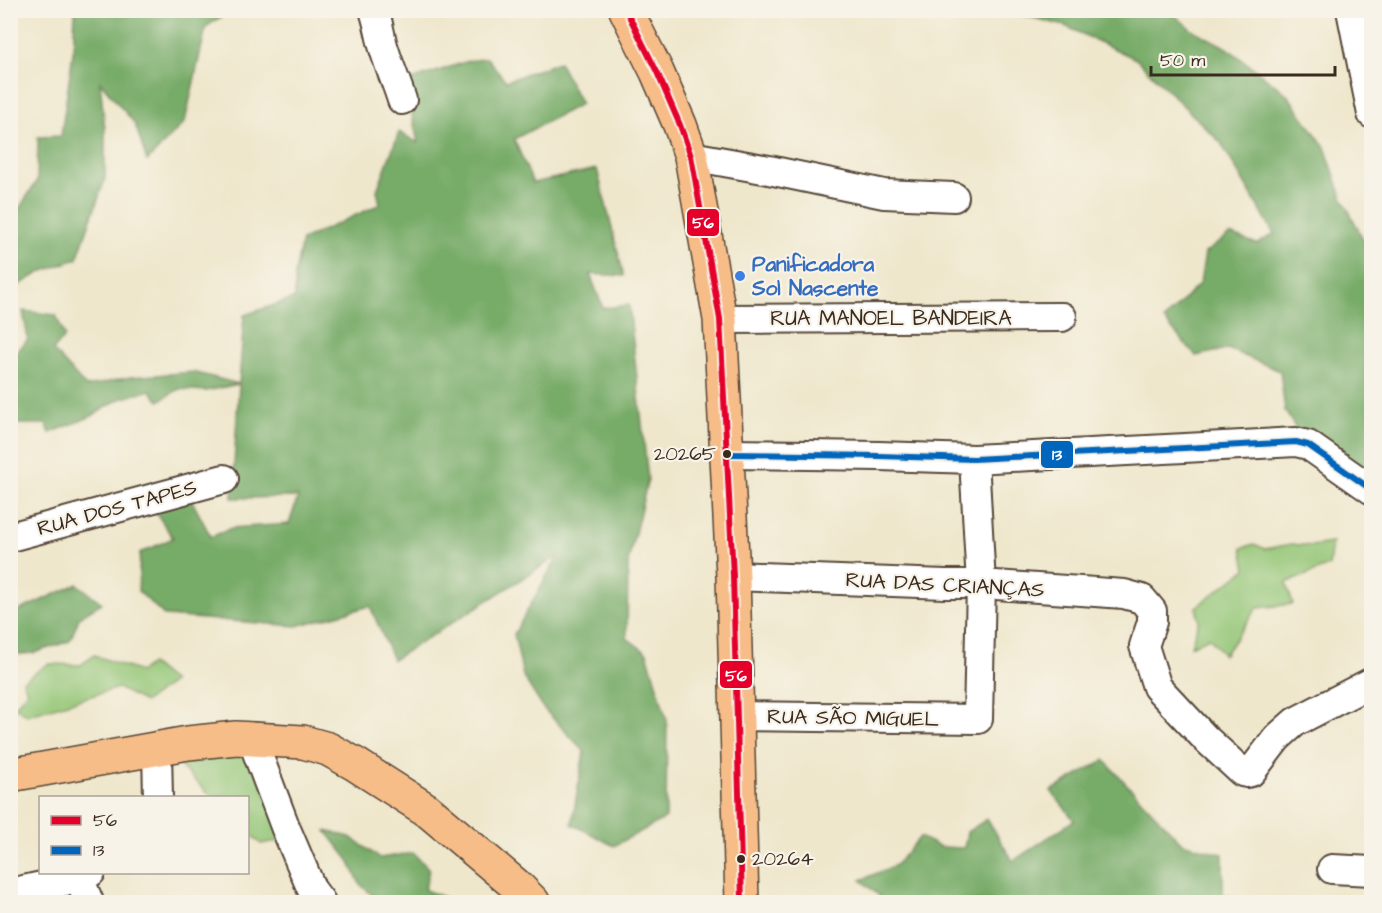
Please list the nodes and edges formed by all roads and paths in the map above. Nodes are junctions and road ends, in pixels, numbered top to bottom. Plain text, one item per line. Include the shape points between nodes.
1 (374, 10) edge
2 (626, 10) edge
3 (1351, 10) edge
4 (402, 100) dead end
5 (1371, 114) edge
6 (691, 156) junction
7 (954, 197) dead end
8 (1062, 317) dead end
9 (720, 319) junction
10 (727, 454) junction
11 (974, 459) junction
12 (224, 479) dead end
13 (1371, 490) edge
14 (10, 537) edge
15 (733, 576) junction
16 (981, 584) junction
17 (1371, 682) edge
18 (738, 716) junction
19 (252, 739) junction
20 (157, 749) junction
21 (10, 775) edge
22 (158, 796) edge
23 (1332, 869) dead end
24 (1371, 871) edge
25 (86, 884) edge
26 (10, 893) edge
27 (321, 903) edge
28 (533, 903) edge
29 (742, 903) edge

1 - 4 street
2 - 6 main road via 657,72
3 - 5 street
6 - 7 street via 885,194
6 - 9 main road
8 - 9 street, RUA MANOEL BANDEIRA
9 - 10 main road
10 - 11 street
10 - 15 main road
11 - 13 street via 1296,442 1308,445
11 - 16 street
12 - 14 street, RUA DOS TAPES
15 - 16 street, RUA DAS CRIANÇAS
15 - 18 main road
16 - 17 street, RUA DAS CRIANÇAS via 1124,594 1142,599 1152,611 1144,646 1157,687 1205,738 1247,774 1285,729
16 - 18 street, RUA SÃO MIGUEL via 978,719
18 - 29 main road
19 - 20 main road
19 - 27 street via 286,829
19 - 28 main road via 303,742 328,749 355,764 427,810
20 - 21 main road
20 - 22 street
23 - 24 street
25 - 26 street

